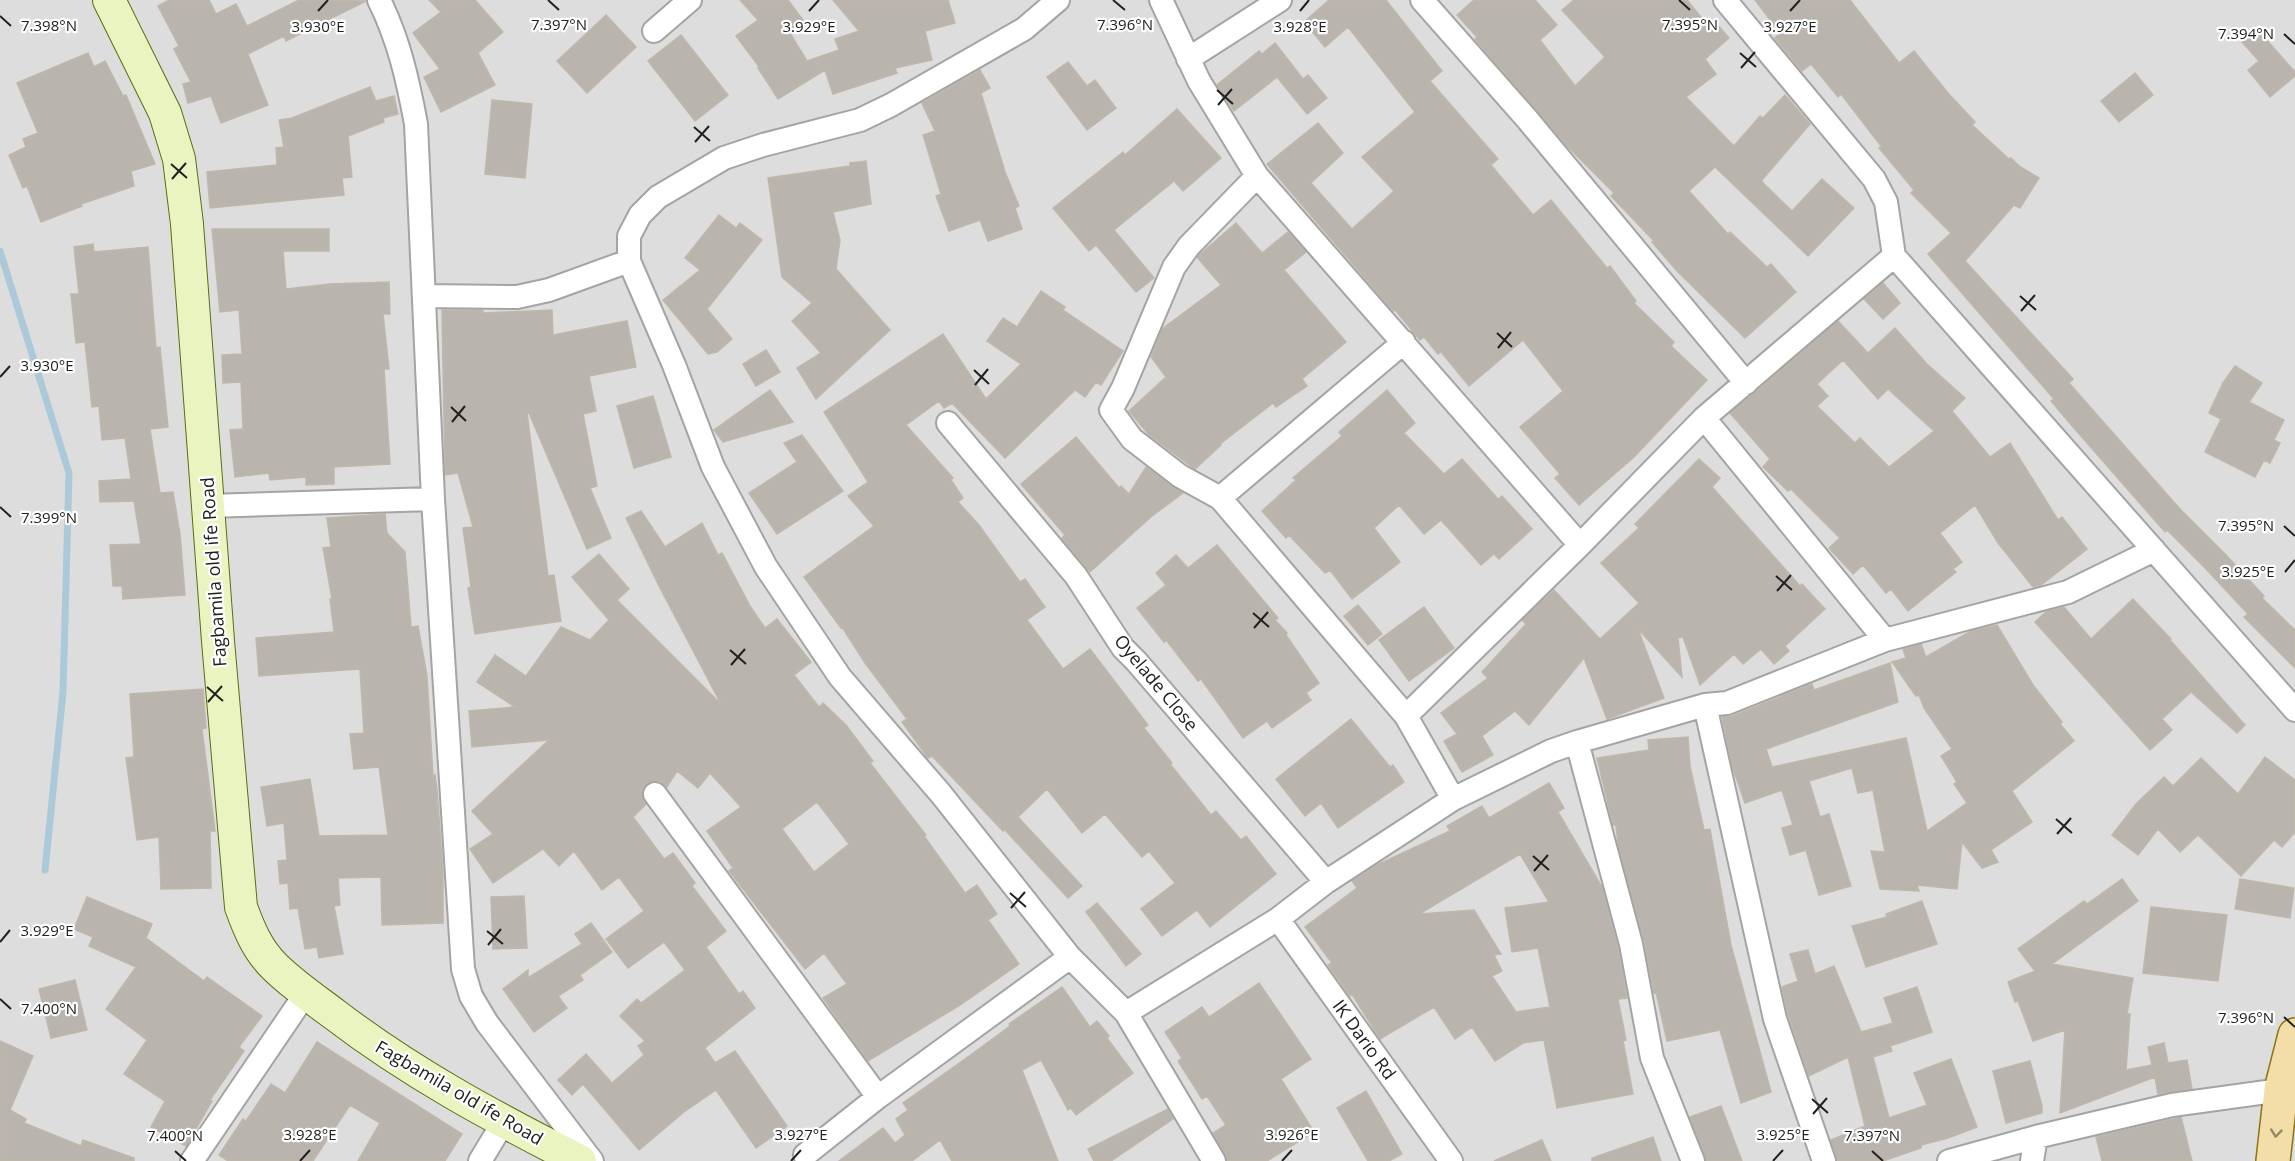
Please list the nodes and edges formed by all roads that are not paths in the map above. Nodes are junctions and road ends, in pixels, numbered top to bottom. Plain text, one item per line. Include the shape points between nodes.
1 (109, 0) edge
2 (379, 0) edge
3 (690, 0) edge
4 (1058, 0) edge
5 (1161, 0) edge
6 (1280, 0) edge
7 (1422, 0) edge
8 (1725, 0) edge
9 (654, 31) dead end
10 (1188, 59) junction
11 (1257, 176) junction
12 (1894, 256) junction
13 (629, 261) junction
14 (425, 296) junction
15 (1404, 342) junction
16 (1746, 382) junction
17 (1704, 418) junction
18 (948, 423) dead end
19 (1220, 498) junction
20 (433, 499) junction
21 (209, 506) junction
22 (1580, 545) junction
23 (2154, 550) junction
24 (1885, 640) junction
25 (1705, 705) junction
26 (2295, 710) edge
27 (1406, 716) junction
28 (1577, 742) junction
29 (655, 794) dead end
30 (1454, 799) junction
31 (1326, 882) junction
32 (1278, 919) junction
33 (1070, 957) junction
34 (306, 993) junction
35 (1126, 1013) junction
36 (2295, 1035) edge
37 (2281, 1090) junction
38 (878, 1097) junction
39 (503, 1123) junction
40 (2036, 1137) junction
41 (805, 1155) dead end
42 (1446, 1160) edge
43 (192, 1161) edge
44 (480, 1161) edge
45 (580, 1161) edge
46 (592, 1161) edge
47 (1214, 1161) edge
48 (1693, 1161) edge
49 (1824, 1161) edge
50 (1949, 1161) edge
51 (2032, 1161) edge
52 (2273, 1161) edge

1 - 21 street, Fagbamila old ife Road via 165,112 179,159
2 - 14 street via 406,72 416,124
3 - 9 street
4 - 13 street via 1024,29 891,105 860,120 724,158 658,196 640,215 629,236
5 - 10 street
6 - 10 street
7 - 16 street
8 - 12 street via 1874,179 1886,202
10 - 11 street
11 - 15 street
11 - 19 street via 1189,246 1174,267 1111,410 1132,439 1180,476
12 - 16 street
12 - 23 street
13 - 14 street via 549,290 517,297
13 - 33 street via 712,467 766,567 840,677 941,794
14 - 20 street
15 - 19 street
15 - 22 street
16 - 17 street
17 - 22 street
17 - 24 street
18 - 31 street, Oyelade Close via 1076,576 1123,648
19 - 27 street
20 - 21 street
20 - 46 street via 464,969 471,996 487,1023
21 - 34 street, Fagbamila old ife Road via 241,907 252,938 273,965
22 - 27 street
23 - 24 street via 2068,592
23 - 26 street
24 - 25 street via 1728,703
25 - 28 street
25 - 49 street via 1775,1019
27 - 30 street
28 - 30 street
28 - 48 street via 1631,944 1652,1058
29 - 38 street
30 - 31 street
31 - 32 street
32 - 35 street
32 - 42 street, IK Dario Rd
33 - 35 street
33 - 38 street
34 - 39 street, Fagbamila old ife Road via 374,1045
34 - 43 street
35 - 47 street
36 - 37 main road
37 - 40 street via 2172,1105
37 -> 52 main road
38 - 41 street
39 - 44 street
39 - 45 street, Fagbamila old ife Road
40 - 50 street
40 - 51 street

